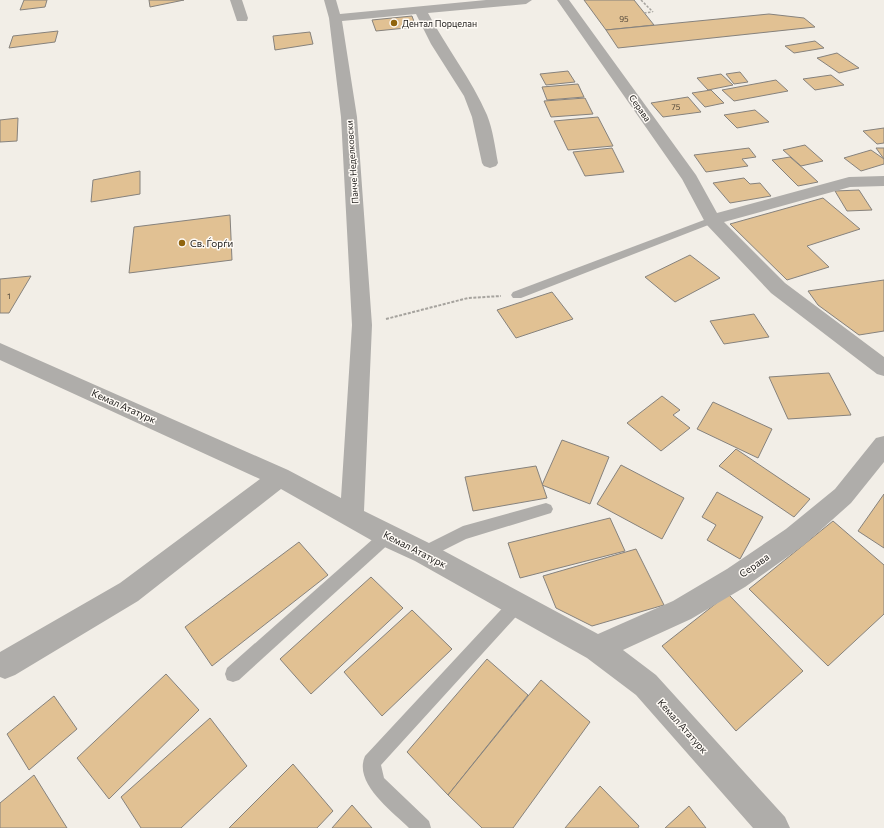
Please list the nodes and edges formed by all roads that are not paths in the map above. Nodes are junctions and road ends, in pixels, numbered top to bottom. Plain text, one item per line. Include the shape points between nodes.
1 (236, 0) edge
2 (330, 0) edge
3 (526, 0) edge
4 (563, 0) edge
5 (420, 10) junction
6 (242, 18) dead end
7 (335, 18) junction
8 (490, 164) dead end
9 (884, 180) edge
10 (712, 220) junction
11 (517, 295) road end
12 (0, 351) edge
13 (884, 368) edge
14 (884, 445) edge
15 (280, 477) junction
16 (546, 509) dead end
17 (352, 516) junction
18 (387, 536) junction
19 (424, 553) junction
20 (517, 604) junction
21 (597, 648) junction
22 (6, 665) dead end
23 (233, 674) dead end
24 (422, 828) edge
25 (774, 828) edge

1 - 6 street
2 - 7 street, Панче Неделковски
3 - 5 street
4 - 10 street, Серава via 690,179
5 - 7 street
5 - 8 street via 471,96 480,117
7 - 17 street, Панче Неделковски via 349,117 362,325
9 - 10 street via 849,182
10 - 11 lane
10 - 13 street, Серава via 778,288
12 - 15 street, Кемал Ататурк
14 - 21 street, Серава via 843,496 795,537 736,578 682,610
15 - 17 street, Кемал Ататурк
15 - 22 street via 129,592
16 - 19 lane via 463,533
17 - 18 street, Кемал Ататурк
18 - 19 street, Кемал Ататурк
18 - 23 lane
19 - 20 street, Кемал Ататурк
20 - 21 street, Кемал Ататурк
20 - 24 lane via 371,762 376,783
21 - 25 street, Кемал Ататурк via 646,685

